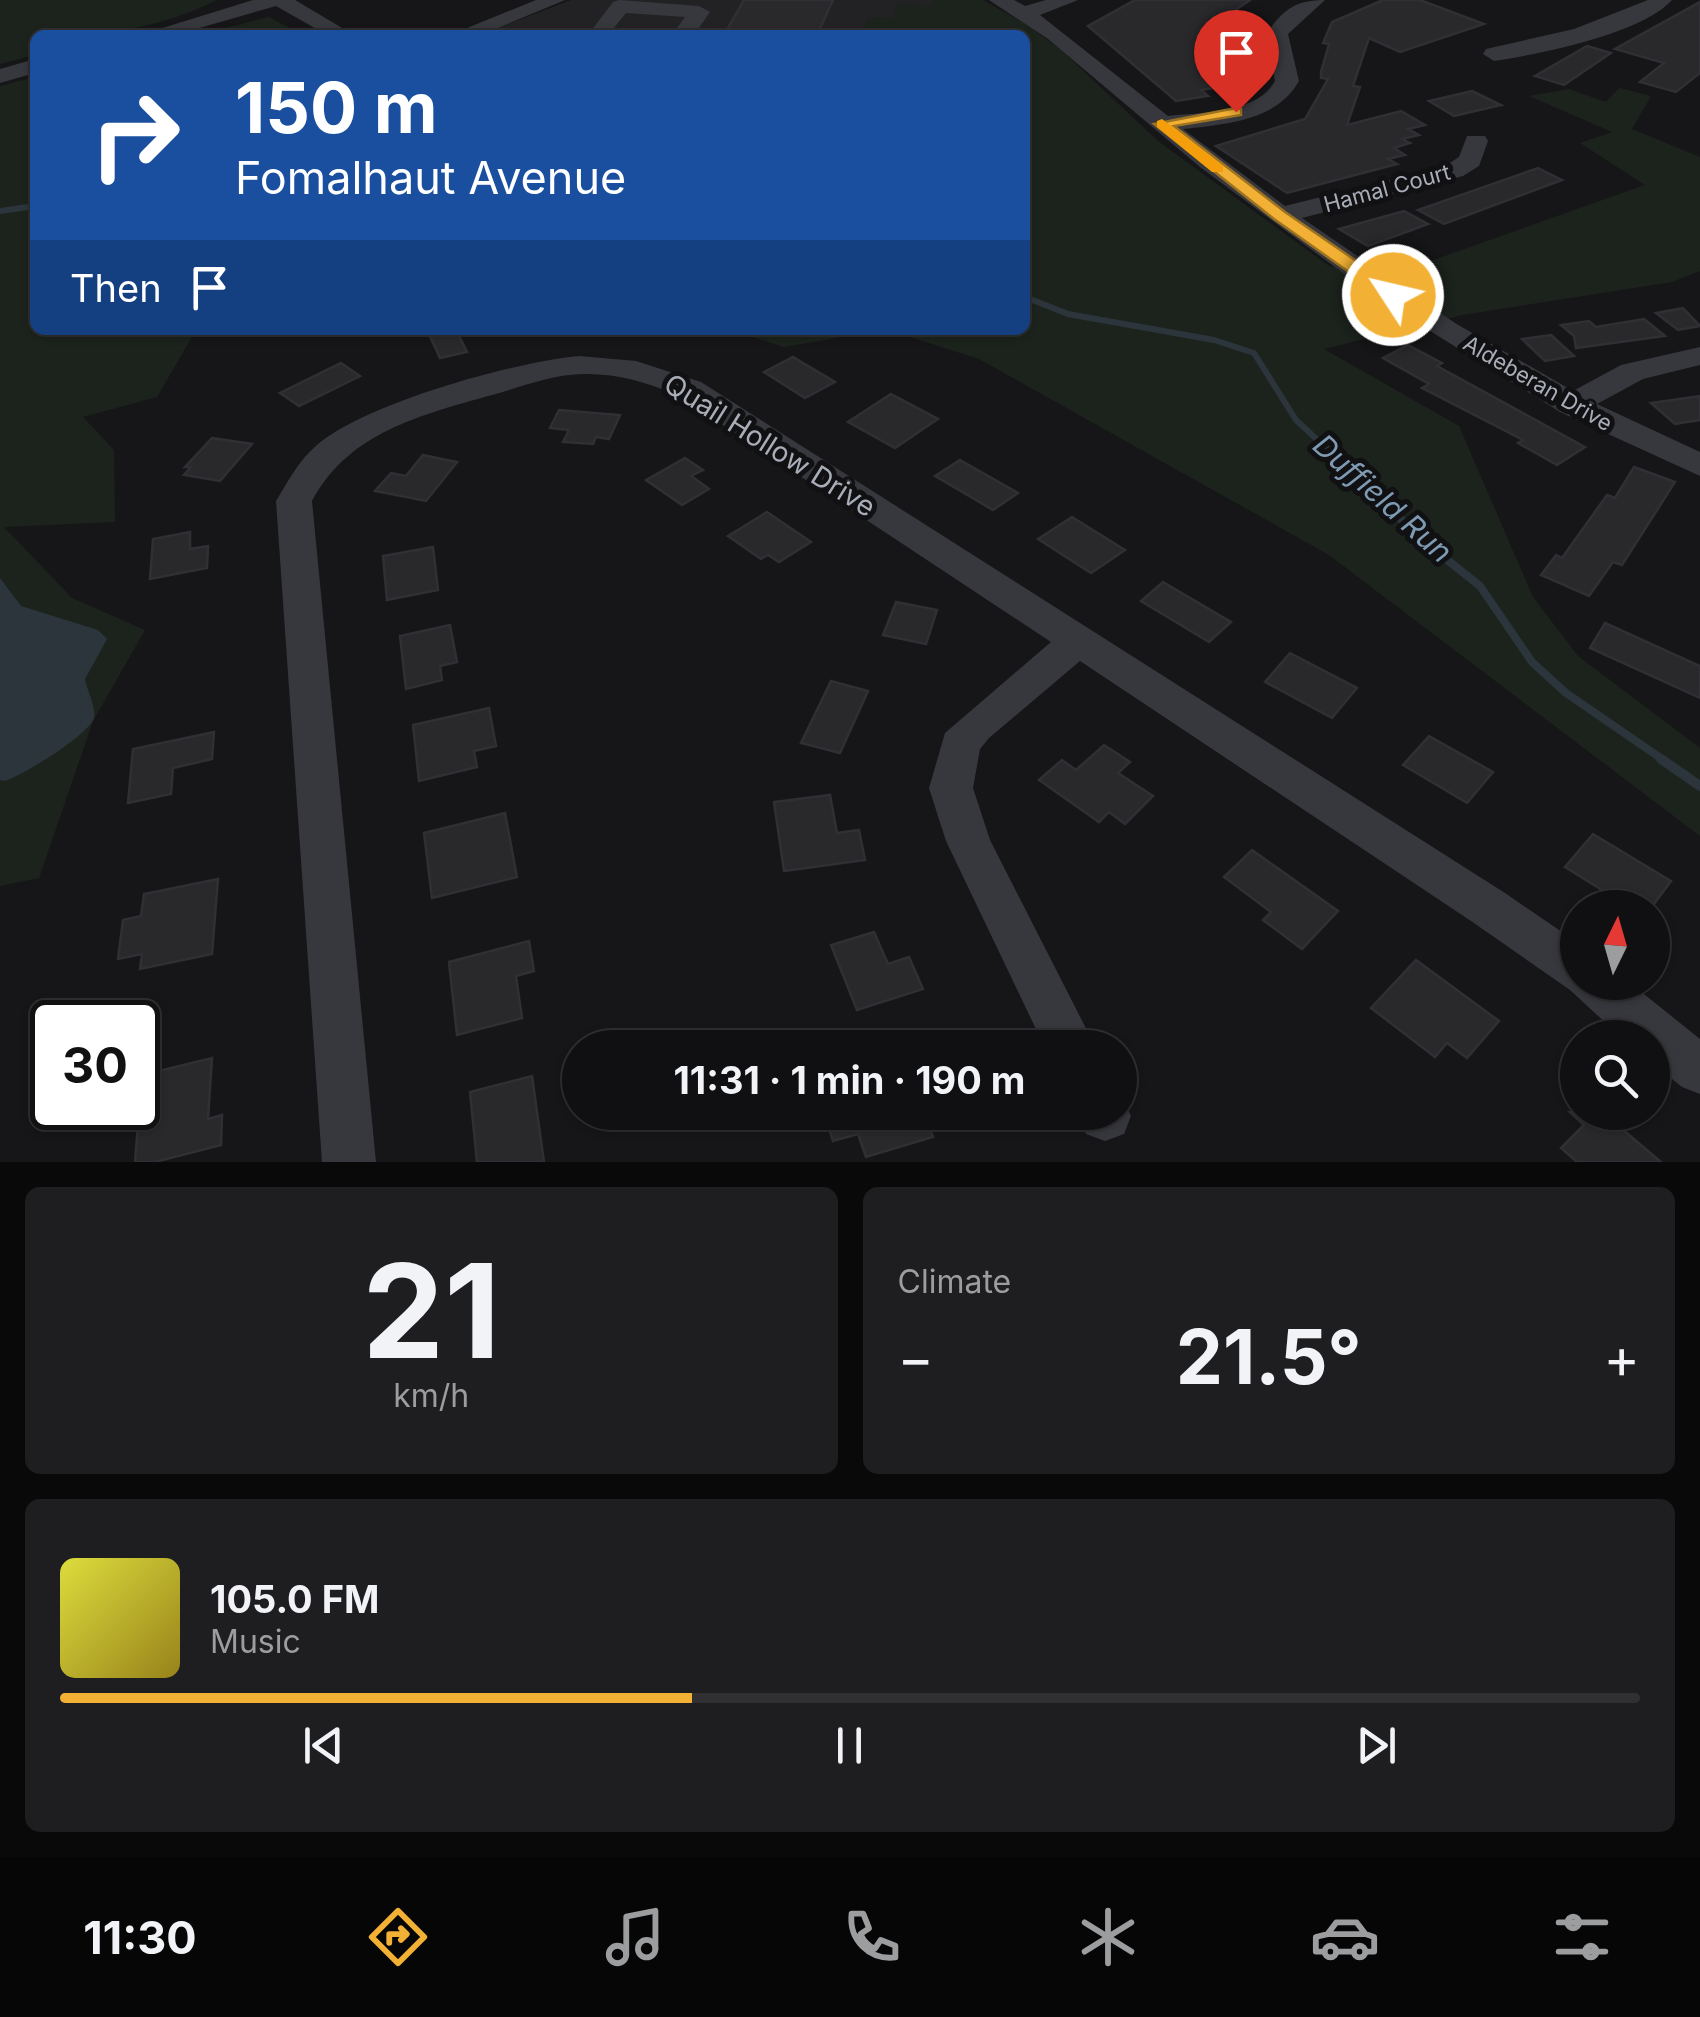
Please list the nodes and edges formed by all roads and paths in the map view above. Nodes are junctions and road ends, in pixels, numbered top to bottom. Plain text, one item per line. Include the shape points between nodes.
1 (278, 0) edge
2 (1068, 0) edge
3 (1315, 0) edge
4 (1662, 0) edge
5 (644, 5) edge
6 (1011, 7) edge
7 (574, 20) edge
8 (170, 30) edge
9 (334, 30) edge
10 (475, 30) edge
11 (542, 30) edge
12 (600, 30) edge
13 (639, 30) edge
14 (687, 30) edge
15 (1494, 54) dead end
16 (30, 67) edge
17 (0, 76) edge
18 (1162, 124) junction
19 (1476, 141) dead end
20 (1280, 216) junction
21 (1700, 356) edge
22 (1571, 405) junction
23 (1700, 464) edge
24 (1077, 642) junction
25 (1560, 959) edge
26 (1613, 1000) edge
27 (1062, 1030) edge
28 (1700, 1070) edge
29 (349, 1162) edge

1 - 8 street
1 - 9 street
2 - 6 street
3 - 18 street via 1288,17 1277,34 1287,81 1277,98 1250,110
4 - 15 street via 1626,19
5 - 7 street
5 - 13 street
5 - 14 street via 700,12
6 - 18 street, Aldeberan Drive via 1065,41
7 - 10 street via 532,9
7 - 11 street
7 - 12 street
16 - 17 street
18 - 20 street, Aldeberan Drive
19 - 20 street, Hamal Court via 1470,161 1454,172
20 - 22 street, Aldeberan Drive via 1439,326
21 - 22 street via 1632,372
22 - 23 street, Aldeberan Drive
24 - 25 street, Quail Hollow Drive
24 - 27 street via 974,727 960,744 951,788 968,841
24 - 29 street, Quail Hollow Drive via 703,398 647,371 556,368 392,414 340,443 302,482 292,521
26 - 28 street

